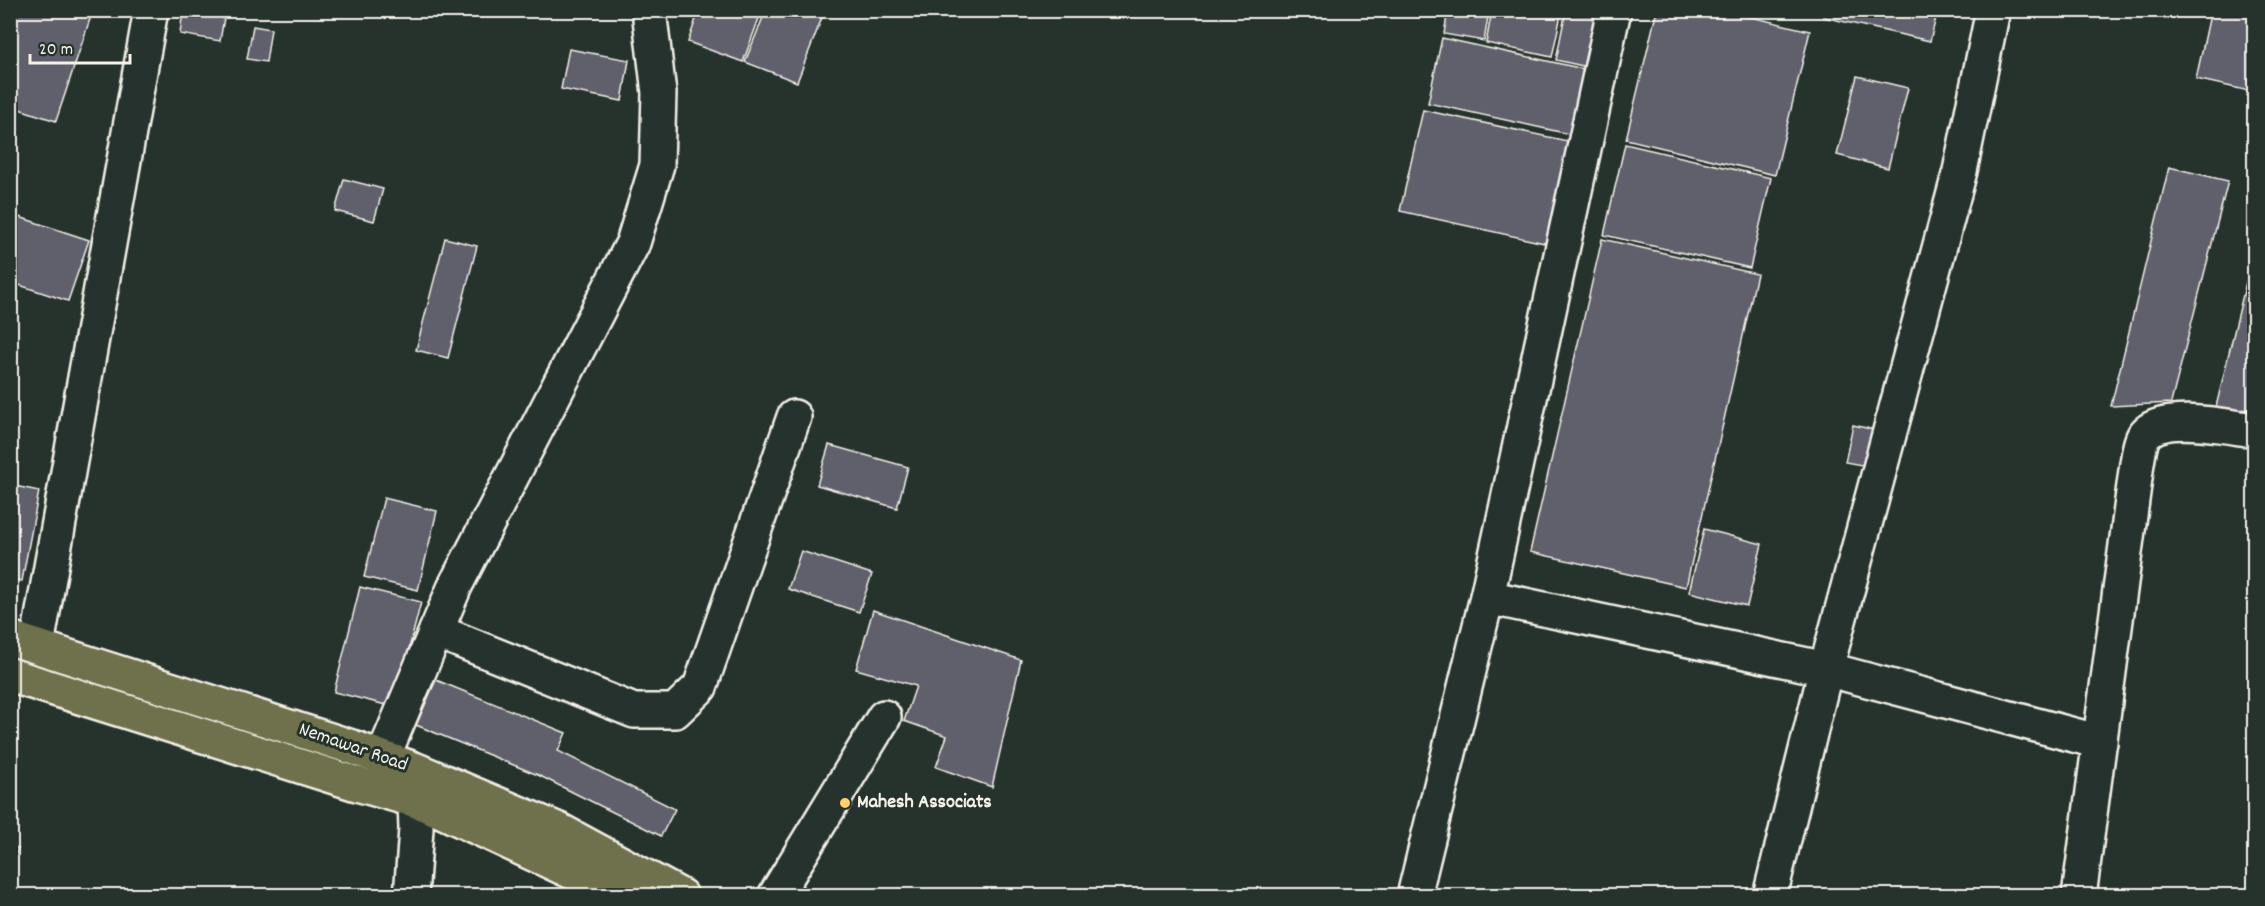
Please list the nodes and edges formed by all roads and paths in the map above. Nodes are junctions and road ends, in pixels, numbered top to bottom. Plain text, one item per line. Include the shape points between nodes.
1 (151, 10) edge
2 (649, 10) edge
3 (1614, 10) edge
4 (1993, 10) edge
5 (794, 417) dead end
6 (2254, 430) edge
7 (1487, 597) junction
8 (436, 631) junction
9 (24, 642) edge
10 (1826, 669) junction
11 (10, 675) edge
12 (884, 717) dead end
13 (2100, 742) junction
14 (382, 757) junction
15 (414, 784) junction
16 (411, 896) edge
17 (618, 896) edge
18 (681, 896) edge
19 (775, 896) edge
20 (1414, 896) edge
21 (1770, 896) edge
22 (2079, 896) edge

1 - 9 street
2 - 8 street via 659,93 657,165 633,243 455,586
3 - 7 street
4 - 10 street via 1960,171
5 - 8 street via 700,687 675,711 634,711
6 - 13 street via 2179,422 2161,424 2146,432 2137,463
7 - 10 street
7 - 20 street
8 - 14 street
9 - 14 highway, Nemawar Road
10 - 13 street
10 - 21 street
11 - 15 highway, Nemawar Road via 357,784
12 - 19 street
13 - 22 street
14 - 15 highway, Nemawar Road
15 - 16 street via 416,829
15 - 17 highway, Nemawar Road
15 - 18 highway, Nemawar Road via 559,830

